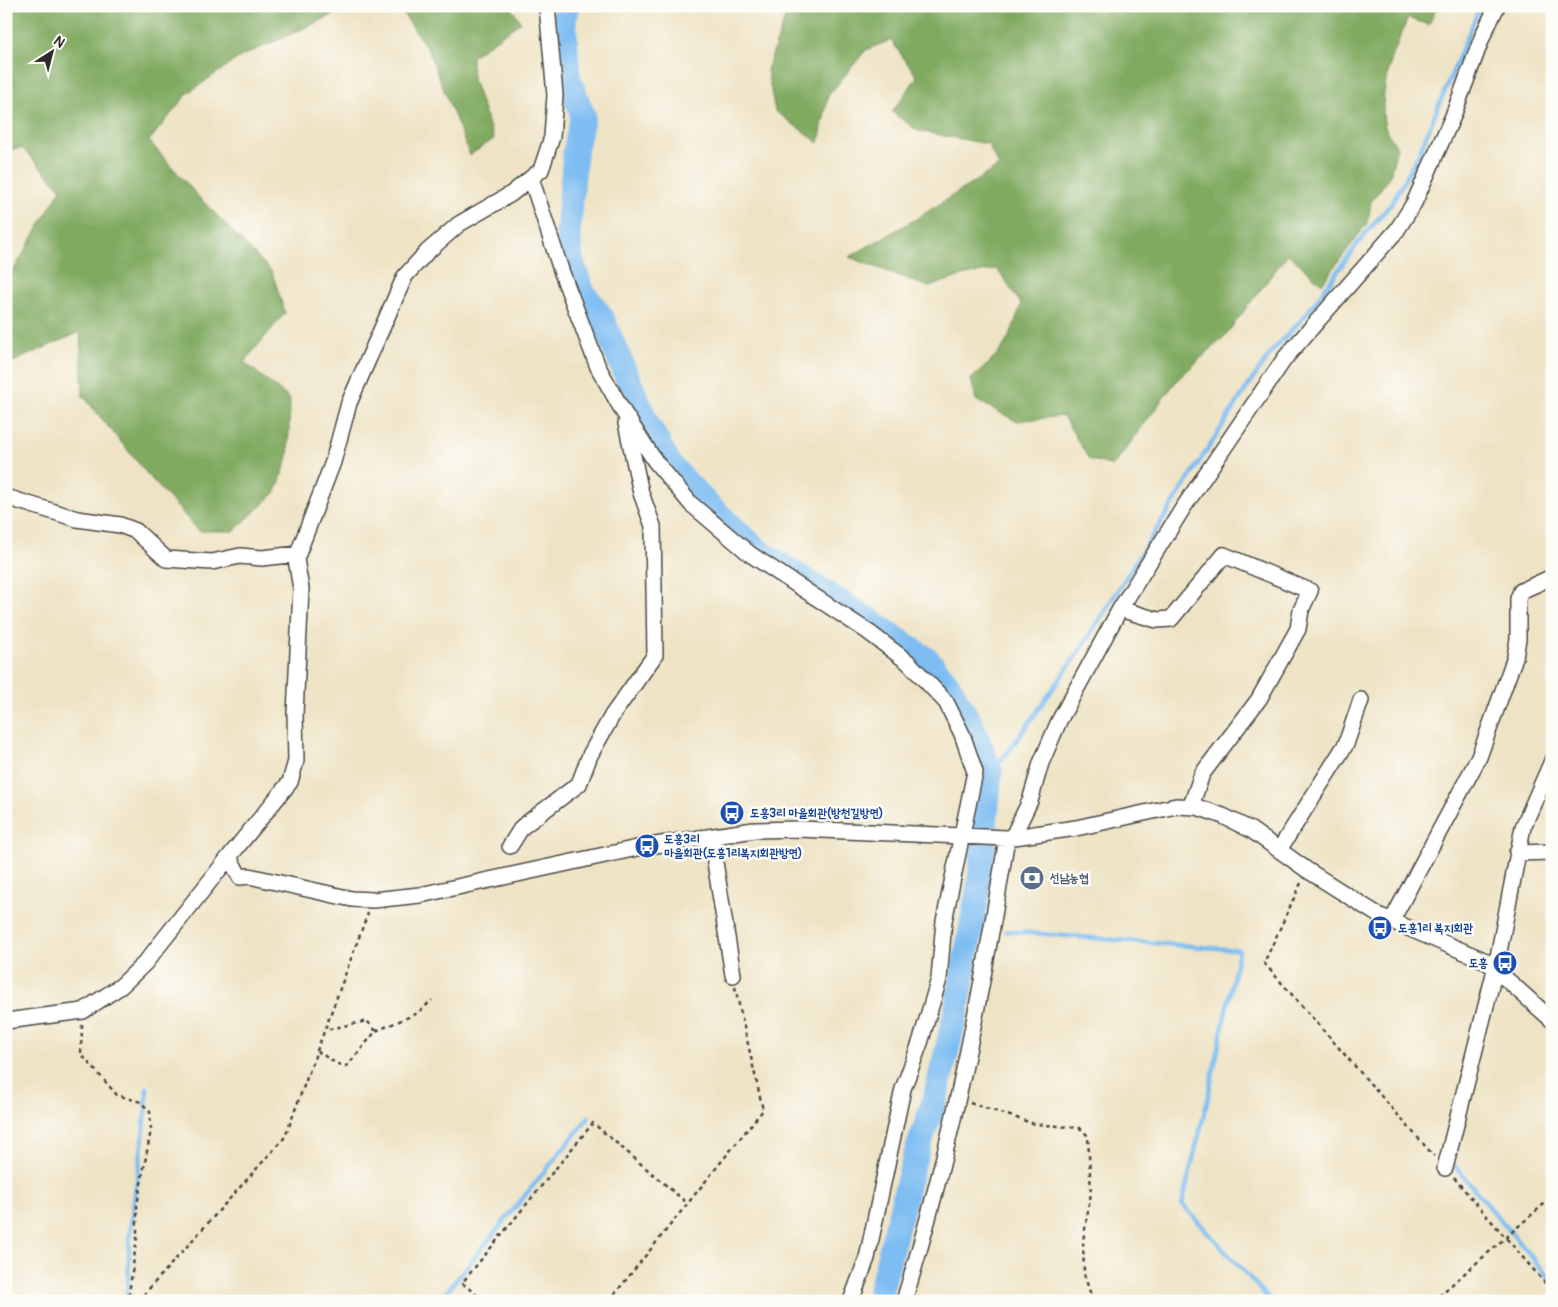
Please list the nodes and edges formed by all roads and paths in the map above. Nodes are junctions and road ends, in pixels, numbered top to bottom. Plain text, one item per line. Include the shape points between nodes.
1 (547, 6) edge
2 (1497, 6) edge
3 (531, 178) junction
4 (624, 413) junction
5 (6, 497) edge
6 (298, 554) junction
7 (1552, 577) edge
8 (1120, 609) junction
9 (1361, 700) dead end
10 (1552, 761) edge
11 (1192, 806) junction
12 (711, 837) junction
13 (966, 837) junction
14 (1006, 837) junction
15 (510, 846) dead end
16 (1279, 850) junction
17 (1552, 852) edge
18 (1517, 854) junction
19 (229, 858) junction
20 (1307, 870) junction
21 (373, 900) junction
22 (1391, 922) junction
23 (1495, 968) junction
24 (733, 975) joint
25 (432, 1000) dead end
26 (83, 1011) junction
27 (1552, 1020) edge
28 (6, 1021) edge
29 (325, 1030) junction
30 (376, 1031) junction
31 (316, 1051) junction
32 (957, 1098) junction
33 (1445, 1168) junction
34 (1552, 1197) edge
35 (688, 1204) junction
36 (1505, 1238) junction
37 (1552, 1291) edge
38 (144, 1296) junction
39 (128, 1301) edge
40 (138, 1301) edge
41 (151, 1301) edge
42 (484, 1301) edge
43 (609, 1301) edge
44 (851, 1301) edge
45 (904, 1301) edge
46 (1093, 1301) edge
47 (1433, 1301) edge

1 - 3 street via 555,95 552,137 542,170
2 - 8 street via 1454,116 1410,210 1397,230 1285,358 1183,508
3 - 4 street via 598,368
3 - 6 street via 511,194 459,224 405,276 349,403 333,462
4 - 13 street via 655,461 691,504 712,523 750,554 908,662 946,702 962,734 975,772
4 - 15 street via 640,493 653,526 655,655 613,714 590,755 580,784 522,826
5 - 6 street via 77,519 120,525 136,531 166,559 212,562 240,556 262,558
6 - 19 street via 301,589 296,761 290,782
7 - 22 street via 1521,591 1515,657 1479,757
8 - 11 street via 1157,620 1171,619 1224,556 1310,591 1301,610 1298,628 1259,698 1202,774
8 - 14 street via 1059,720 1030,801
9 - 16 street via 1346,744
10 - 18 street via 1523,827
11 - 14 street via 1176,806 1067,830
11 - 16 street via 1252,830
12 - 13 street via 754,830 799,829
12 - 21 street via 642,847 420,895
12 - 24 street
13 - 14 street
13 - 44 street via 944,922 939,979 903,1089 867,1258
14 - 32 street
16 - 20 street
17 - 18 street
18 - 23 street
19 - 21 street via 240,877 249,876 352,899
19 - 26 street via 144,963 121,986
20 - 22 street
20 - 33 path via 1264,963
21 - 29 path
22 - 23 street via 1473,954
23 - 27 street
23 - 33 street
24 - 35 path via 763,1110
25 - 30 path via 418,1012
26 - 28 street
26 - 39 path via 80,1054 117,1095 141,1102 150,1112 152,1130 137,1206 137,1237
29 - 30 path via 367,1021
29 - 31 path
30 - 31 path via 347,1066 337,1064
31 - 38 path via 285,1137
32 - 45 street via 932,1204
32 - 46 path via 1035,1124 1080,1128 1088,1136 1091,1193 1082,1241 1084,1274
33 - 36 path
34 - 36 path
35 - 42 path via 593,1123 462,1283
35 - 43 path
36 - 37 path
36 - 47 path
38 - 40 path
38 - 41 path

